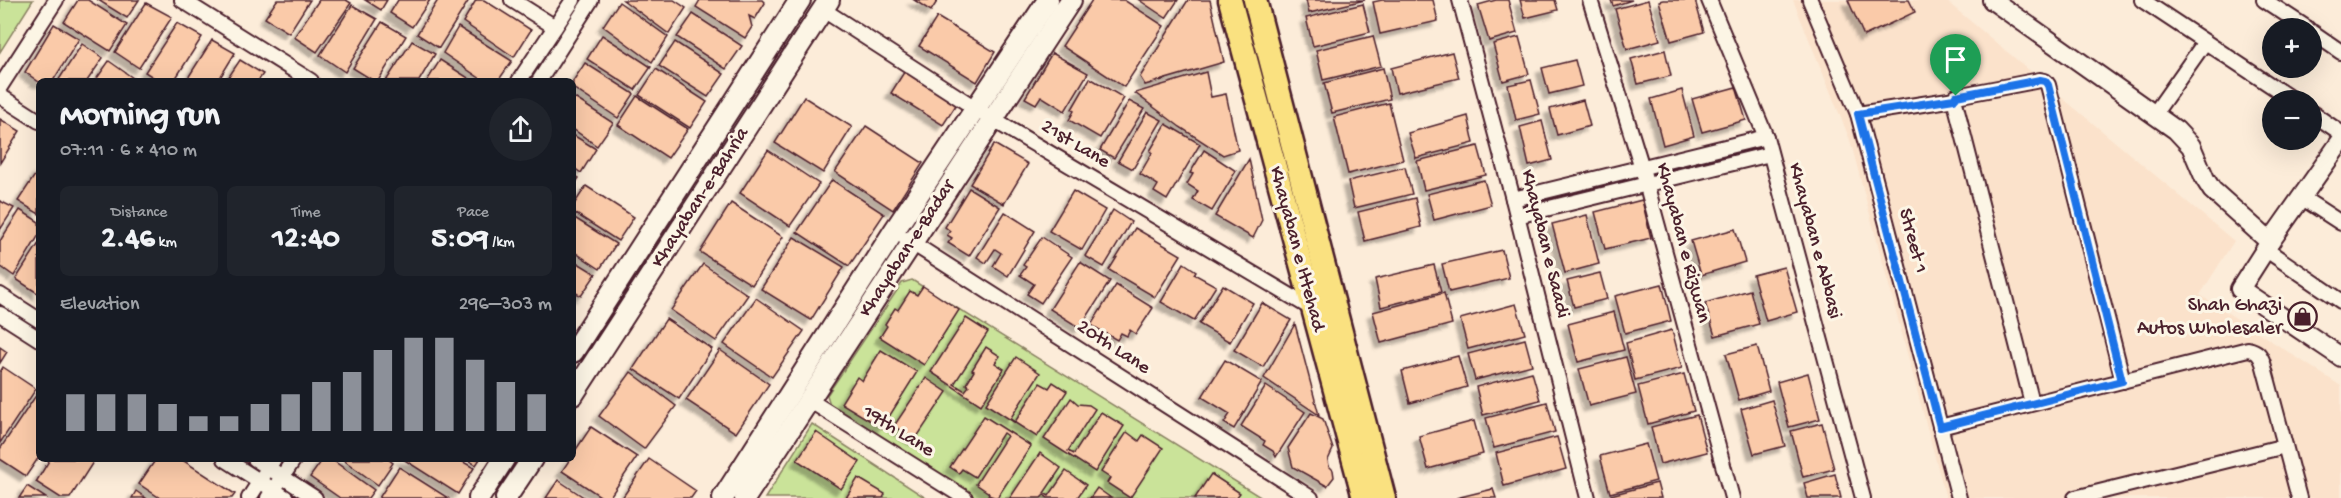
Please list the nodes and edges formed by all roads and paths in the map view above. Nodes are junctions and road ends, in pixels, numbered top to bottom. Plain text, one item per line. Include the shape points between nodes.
1 (56, 0) edge
2 (183, 0) edge
3 (512, 0) edge
4 (573, 0) edge
5 (591, 0) edge
6 (800, 0) edge
7 (1048, 0) edge
8 (1071, 0) edge
9 (1230, 0) edge
10 (1255, 0) edge
11 (1460, 0) edge
12 (1590, 0) edge
13 (1709, 0) edge
14 (1810, 0) edge
15 (1992, 0) edge
16 (2142, 0) edge
17 (2264, 0) edge
18 (826, 5) edge
19 (2292, 18) edge
20 (555, 27) junction
21 (2322, 39) edge
22 (2205, 42) junction
23 (2341, 52) edge
24 (306, 78) edge
25 (521, 78) edge
26 (541, 78) edge
27 (0, 87) edge
28 (2278, 90) edge
29 (0, 96) edge
30 (1954, 99) junction
31 (2155, 113) junction
32 (984, 114) junction
33 (1858, 114) junction
34 (36, 119) edge
35 (2322, 120) edge
36 (2341, 133) edge
37 (1766, 137) junction
38 (2341, 141) edge
39 (1770, 154) junction
40 (1642, 168) junction
41 (1646, 185) junction
42 (2301, 197) junction
43 (1513, 199) junction
44 (1517, 216) junction
45 (2341, 223) edge
46 (894, 231) junction
47 (912, 243) junction
48 (2267, 246) junction
49 (0, 295) edge
50 (2341, 300) edge
51 (1311, 308) junction
52 (0, 314) edge
53 (36, 318) edge
54 (36, 337) edge
55 (576, 347) edge
56 (2341, 357) edge
57 (2122, 381) junction
58 (576, 390) edge
59 (809, 400) junction
60 (2032, 403) junction
61 (1940, 427) junction
62 (2285, 446) junction
63 (230, 462) edge
64 (292, 462) edge
65 (502, 462) edge
66 (530, 462) edge
67 (272, 463) edge
68 (283, 476) junction
69 (260, 482) junction
70 (271, 494) edge
71 (249, 498) edge
72 (285, 498) edge
73 (315, 498) edge
74 (479, 498) edge
75 (506, 498) edge
76 (723, 498) edge
77 (745, 498) edge
78 (965, 498) edge
79 (1311, 498) edge
80 (1364, 498) edge
81 (1384, 498) edge
82 (1588, 498) edge
83 (1732, 498) edge
84 (1863, 498) edge
85 (1959, 498) edge
86 (2075, 498) edge
87 (2299, 498) edge

1 - 27 street
2 - 24 street
3 - 20 street
4 - 20 street
5 - 26 street
6 - 55 main road, Khayaban-e-Bahria
7 - 32 main road, Khayaban-e-Badar
8 - 32 main road, Khayaban-e-Badar
9 - 51 main road, Khayaban e Ittehad
10 - 81 main road, Khayaban e Ittehad
11 - 43 street, Khayaban e Saadi
12 - 40 street, Khayaban e Rizwan
13 - 37 street, Khayaban e Abbasi
14 - 33 street, Street 1
15 - 31 street
16 - 22 street
17 - 19 street
18 - 32 street, 21st Lane
18 - 58 main road, Khayaban-e-Bahria
20 - 25 street
21 - 23 street
22 - 28 street
22 - 31 street
29 - 34 street
30 - 33 street
30 - 57 street via 2040,80 2048,85
30 - 60 street
31 - 48 street via 2190,146 2212,190
32 - 46 main road, Khayaban-e-Badar
32 - 47 main road, Khayaban-e-Badar
32 - 51 street, 21st Lane
33 - 61 street, Street 1
35 - 36 street
37 - 39 street, Khayaban e Abbasi
37 - 40 street
38 - 42 street
39 - 41 street
39 - 84 street, Khayaban e Abbasi
40 - 41 street, Khayaban e Rizwan
40 - 43 street
41 - 44 street
41 - 83 street, Khayaban e Rizwan
42 - 45 street
42 - 48 street
43 - 44 street, Khayaban e Saadi
44 - 82 street, Khayaban e Saadi
46 - 47 street, 20th Lane
46 - 76 main road, Khayaban-e-Badar
47 - 59 main road, Khayaban-e-Badar
47 - 79 street, 20th Lane
48 - 50 street
48 - 56 street via 2240,289
49 - 53 street
51 - 80 main road, Khayaban e Ittehad
52 - 54 street
57 - 60 street
57 - 62 street via 2255,350 2261,355
59 - 77 main road, Khayaban-e-Badar
59 - 78 street, 19th Lane
60 - 61 street
61 - 85 street, Street 1
62 - 86 street
62 - 87 street
63 - 69 street
64 - 68 street
65 - 74 main road
66 - 75 main road
67 - 68 street
67 - 69 street
68 - 70 street
68 - 73 street
69 - 70 street
69 - 71 street
70 - 72 street

